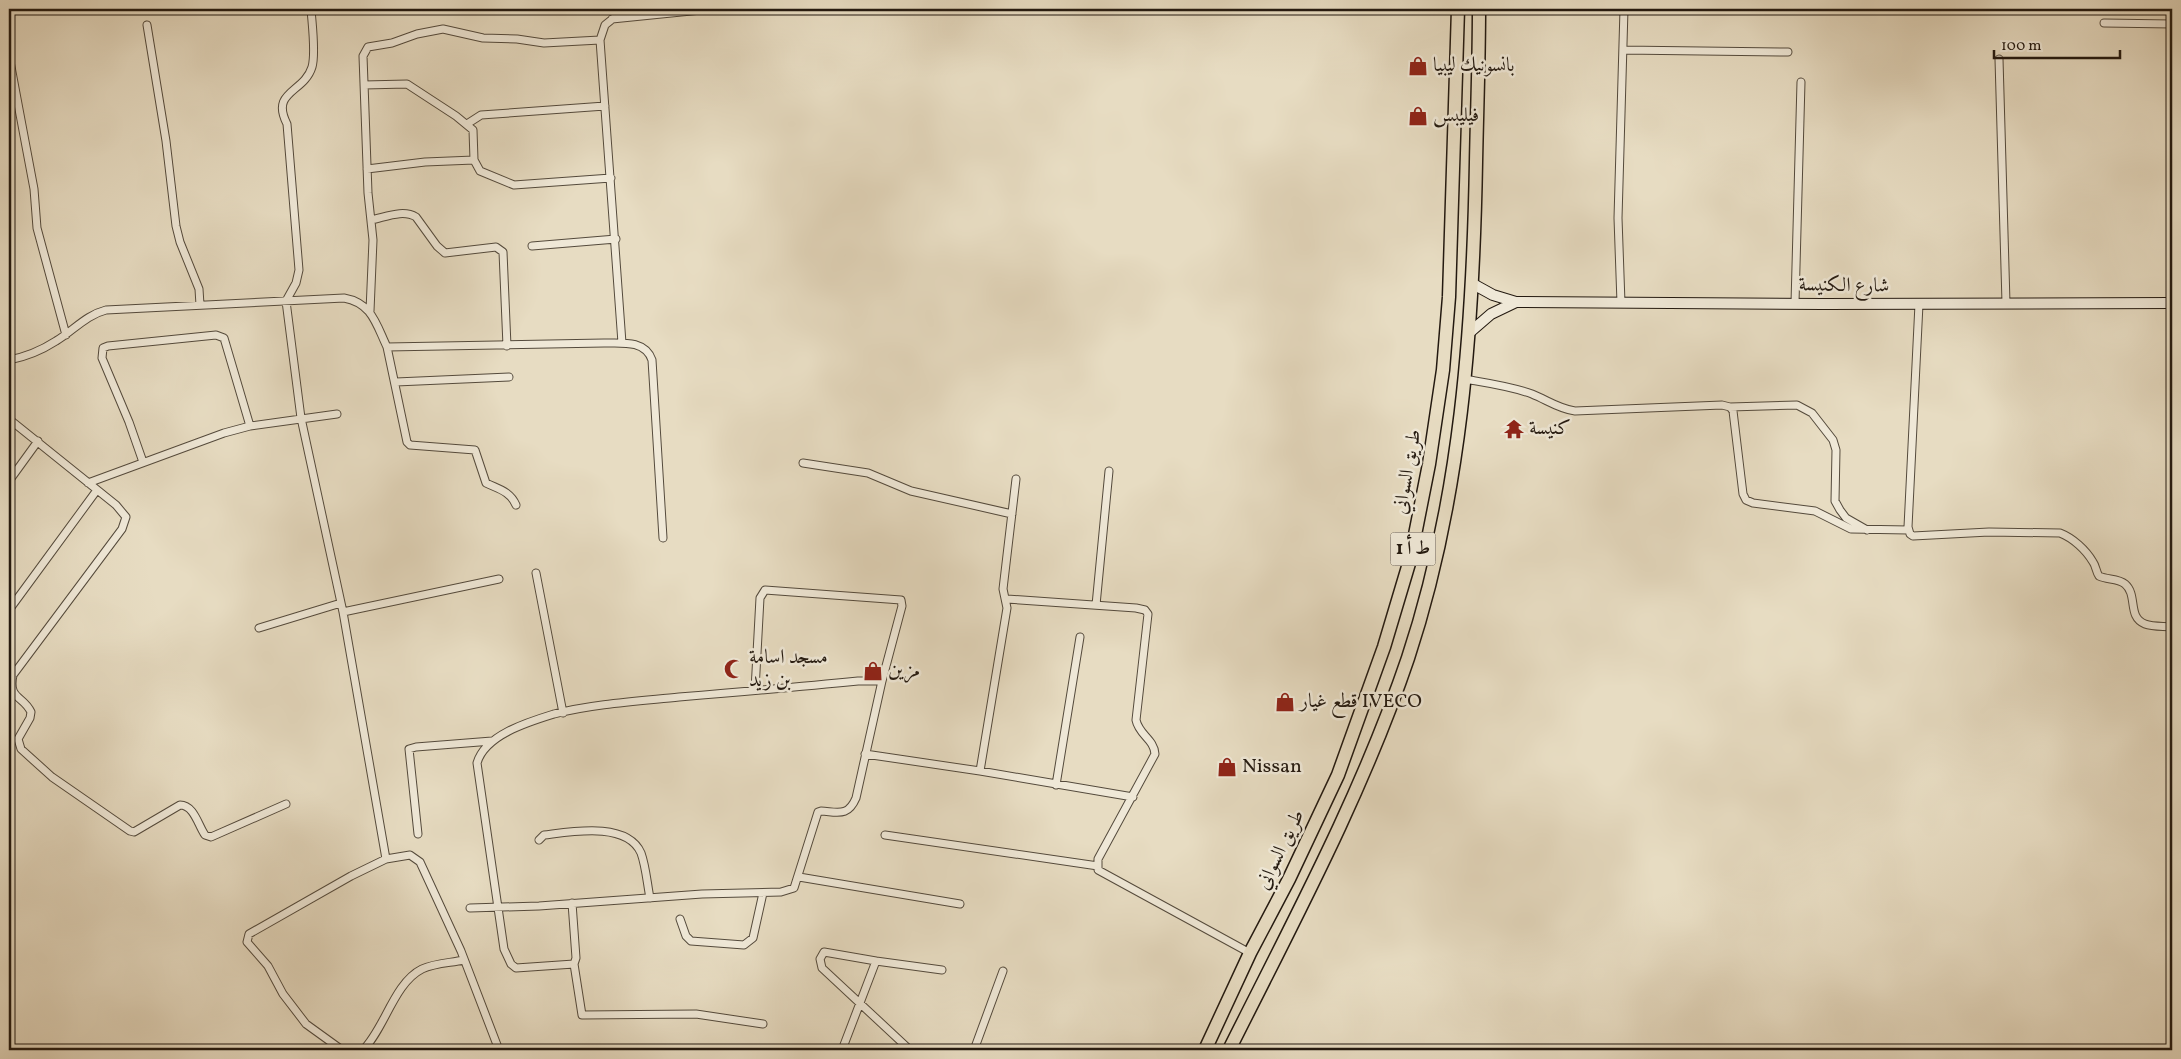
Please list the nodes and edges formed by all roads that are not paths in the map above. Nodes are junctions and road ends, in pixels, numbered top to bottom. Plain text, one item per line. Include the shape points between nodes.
1 (310, 9) edge
2 (626, 9) edge
3 (712, 9) edge
4 (1458, 9) edge
5 (1478, 9) edge
6 (1624, 9) edge
7 (612, 19) junction
8 (2104, 24) dead end
9 (2172, 24) edge
10 (147, 25) dead end
11 (600, 40) junction
12 (1623, 50) junction
13 (1788, 52) dead end
14 (9, 56) edge
15 (2000, 59) dead end
16 (1801, 82) dead end
17 (364, 85) junction
18 (605, 106) junction
19 (467, 124) junction
20 (474, 160) junction
21 (367, 169) junction
22 (611, 178) junction
23 (371, 220) junction
24 (616, 239) junction
25 (532, 246) dead end
26 (1473, 284) junction
27 (286, 301) junction
28 (1516, 302) junction
29 (1621, 303) junction
30 (1795, 303) junction
31 (2006, 303) junction
32 (2172, 303) edge
33 (1919, 304) junction
34 (200, 305) junction
35 (370, 311) junction
36 (1469, 333) junction
37 (66, 335) junction
38 (622, 343) junction
39 (508, 346) junction
40 (387, 347) junction
41 (9, 360) edge
42 (509, 377) dead end
43 (1464, 379) junction
44 (396, 382) junction
45 (1730, 407) junction
46 (337, 414) dead end
47 (301, 418) junction
48 (9, 419) edge
49 (250, 426) junction
50 (38, 441) junction
51 (143, 462) junction
52 (803, 463) dead end
53 (1109, 471) dead end
54 (1016, 479) dead end
55 (9, 481) edge
56 (88, 483) junction
57 (97, 490) junction
58 (516, 505) dead end
59 (1012, 514) junction
60 (1868, 530) junction
61 (1908, 530) junction
62 (663, 538) dead end
63 (536, 573) dead end
64 (499, 580) dead end
65 (9, 597) edge
66 (1007, 599) junction
67 (15, 602) junction
68 (341, 603) junction
69 (1096, 605) junction
70 (9, 610) edge
71 (343, 612) junction
72 (2172, 627) edge
73 (260, 628) dead end
74 (1080, 637) dead end
75 (882, 681) junction
76 (755, 690) junction
77 (563, 713) junction
78 (492, 741) junction
79 (866, 754) junction
80 (980, 771) junction
81 (1056, 785) junction
82 (1133, 797) junction
83 (286, 804) dead end
84 (418, 834) dead end
85 (885, 835) dead end
86 (539, 840) dead end
87 (386, 859) junction
88 (1098, 866) junction
89 (799, 877) junction
90 (764, 892) junction
91 (650, 898) junction
92 (572, 903) junction
93 (960, 904) dead end
94 (496, 906) junction
95 (470, 908) dead end
96 (680, 919) dead end
97 (1250, 953) junction
98 (464, 960) junction
99 (876, 961) junction
100 (574, 964) junction
101 (942, 970) dead end
102 (1003, 971) dead end
103 (860, 1003) junction
104 (763, 1024) dead end
105 (342, 1050) edge
106 (363, 1050) edge
107 (499, 1050) edge
108 (842, 1050) edge
109 (910, 1050) edge
110 (974, 1050) edge
111 (1205, 1050) edge
112 (1229, 1050) edge

1 - 27 street via 312,65 307,79 283,100 281,108 287,124 299,270
2 - 7 street
3 - 7 street
4 - 97 highway, طريق السواني / ط أ 1 via 1450,297 1429,464 1410,560 1384,647 1338,775
5 - 26 highway, طريق السواني / ط أ 1
6 - 12 street
7 - 11 street via 605,25
8 - 9 street
10 - 34 street via 176,226 199,288
11 - 17 street via 544,43 483,38 443,29 430,31 368,47 363,56
11 - 18 street
12 - 13 street
12 - 29 street via 1618,218
14 - 37 street via 34,189 37,228
15 - 31 street
16 - 30 street
17 - 19 street via 406,84
17 - 21 street
18 - 19 street via 481,115
18 - 22 street
19 - 20 street via 473,130
20 - 21 street
20 - 22 street via 480,171 514,185
21 - 23 street
22 - 24 street
23 - 35 street
23 - 39 street via 412,214 445,253 501,249
24 - 25 street
24 - 38 street
26 - 28 main road, شارع الكنيسة
26 - 36 highway, طريق السواني / ط أ 1
27 - 34 street
27 - 35 street via 344,298 362,303
27 - 47 street
28 - 29 main road, شارع الكنيسة
28 - 36 main road, شارع الكنيسة via 1491,314
29 - 30 main road, شارع الكنيسة
30 - 33 main road, شارع الكنيسة
31 - 32 main road, شارع الكنيسة
31 - 33 main road, شارع الكنيسة
33 - 61 street
34 - 37 street via 106,310 89,317
35 - 40 street
36 - 43 highway, طريق السواني / ط أ 1
37 - 41 street via 34,353
38 - 39 street
38 - 62 street via 645,348 652,360
39 - 40 street
40 - 44 street
42 - 44 street
43 - 45 street via 1532,394 1564,410
43 - 112 highway, طريق السواني / ط أ 1 via 1450,489 1431,573 1386,719 1348,807
44 - 58 street via 407,442 410,445 475,450 486,483 507,492
45 - 60 street via 1746,500 1815,511 1851,529
45 - 60 street via 1797,406 1812,413 1834,440 1835,501 1846,518
46 - 47 street
47 - 49 street
47 - 68 street
48 - 50 street
49 - 51 street
49 - 51 street via 224,338 216,335 103,348 104,365
50 - 55 street
50 - 56 street
51 - 56 street
52 - 59 street via 868,473 911,491
53 - 69 street
54 - 59 street
56 - 57 street
57 - 67 street
57 - 83 street via 124,513 125,523 13,675 13,693 31,712 18,745 52,777 134,832 185,805 205,835 210,837
59 - 66 street via 1003,589
60 - 61 street
61 - 72 street via 1913,536 2060,533 2074,540 2093,562 2099,576 2127,586 2138,620 2147,625
63 - 77 street
64 - 71 street
65 - 67 street
66 - 69 street
66 - 80 street
67 - 70 street
68 - 71 street
68 - 73 street
69 - 82 street via 1141,609 1148,614 1136,720 1140,731 1154,745 1155,754
71 - 87 street
74 - 81 street
75 - 76 street
75 - 76 street via 901,600 765,590 760,598
75 - 79 street
76 - 77 street
77 - 78 street via 501,734
78 - 84 street via 410,749
78 - 94 street via 477,763
79 - 80 street
79 - 89 street via 853,806 844,812 821,810 817,815
80 - 81 street
81 - 82 street
82 - 88 street via 1098,858
85 - 88 street
86 - 91 street via 544,835 595,830 621,835 640,850
87 - 98 street via 410,855 420,862
87 - 105 street via 249,934 247,942 268,966 296,1013
88 - 97 street via 1101,872
89 - 90 street via 790,890
89 - 93 street
90 - 91 street
90 - 96 street via 752,938 744,945 691,941
91 - 92 street
92 - 94 street
92 - 100 street
94 - 95 street
94 - 100 street via 504,949 513,966
97 - 111 highway, طريق السواني / ط أ 1
98 - 106 street via 437,964 414,974
98 - 107 street
99 - 101 street
99 - 103 street
99 - 103 street via 824,952 820,959 822,968
100 - 104 street via 582,1014 696,1014
102 - 110 street
103 - 108 street
103 - 109 street

